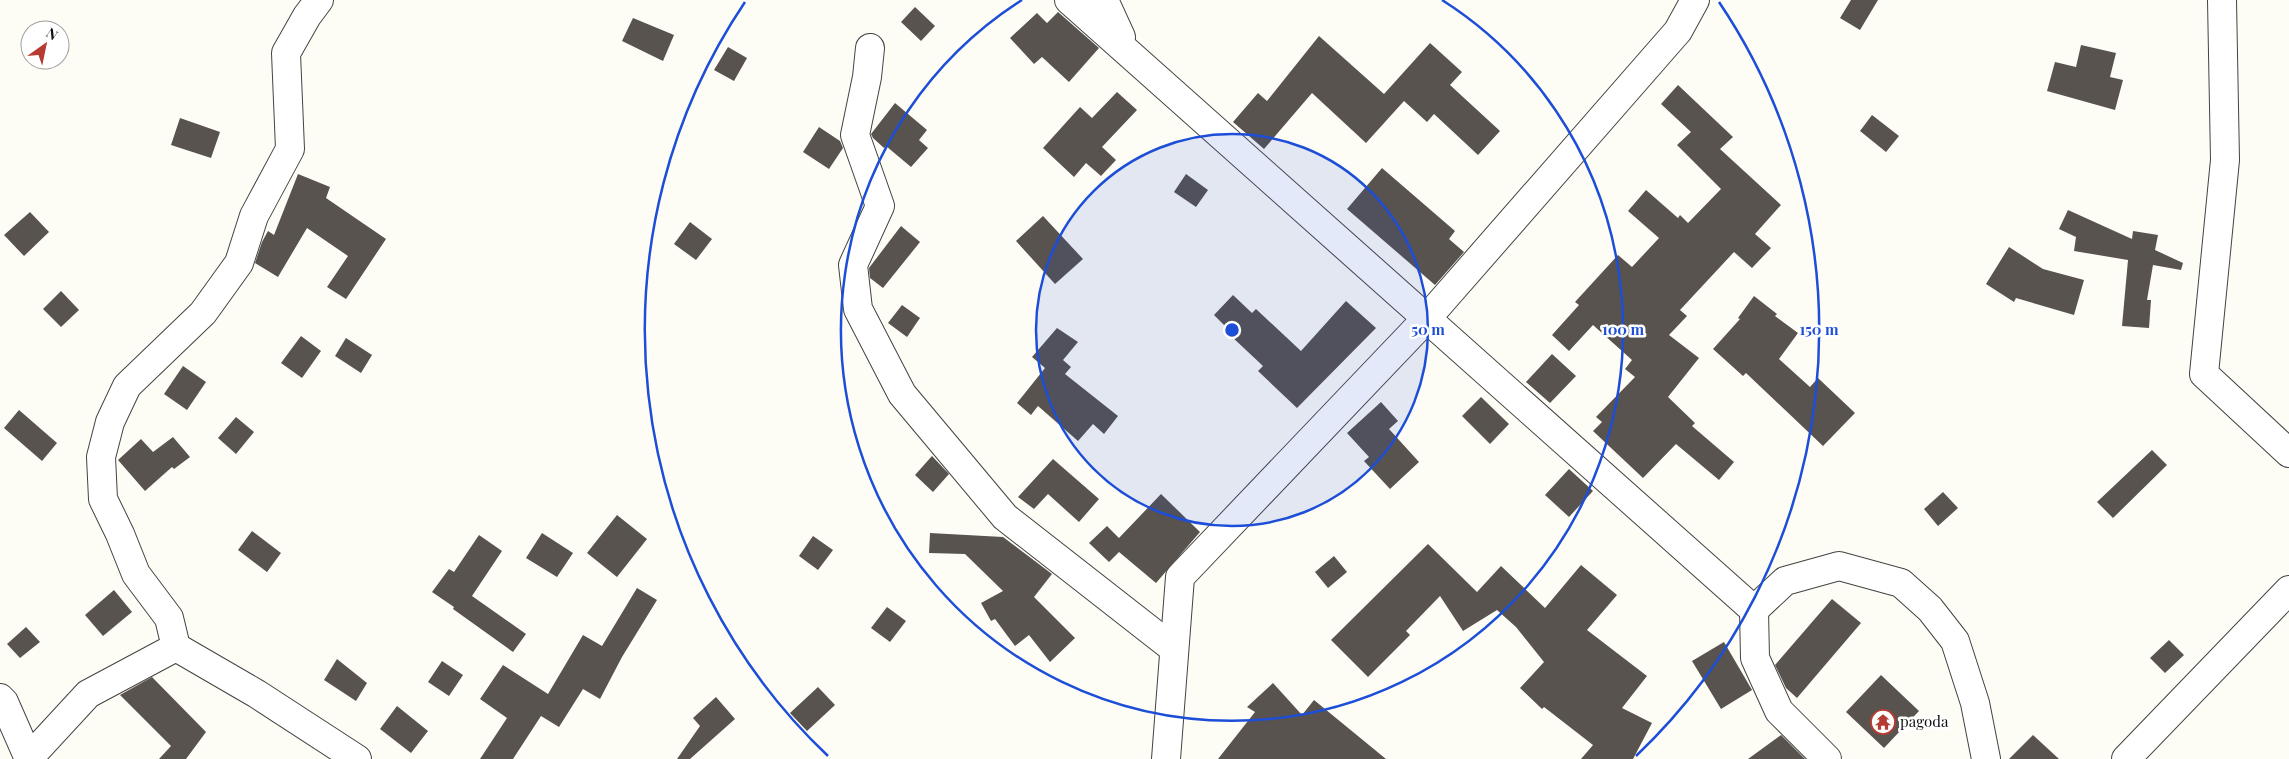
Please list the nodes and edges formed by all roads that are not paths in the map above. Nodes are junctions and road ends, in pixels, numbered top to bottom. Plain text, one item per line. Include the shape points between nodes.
1 (319, 0) edge
2 (1070, 0) edge
3 (1104, 0) edge
4 (1695, 0) edge
5 (2222, 0) edge
6 (1116, 42) junction
7 (870, 48) dead end
8 (1428, 317) junction
9 (2289, 453) edge
10 (2289, 590) edge
11 (1754, 610) junction
12 (176, 647) junction
13 (1174, 649) junction
14 (0, 698) edge
15 (29, 759) edge
16 (357, 759) edge
17 (1166, 759) edge
18 (1827, 759) edge
19 (1986, 759) edge
20 (2126, 759) edge

1 - 12 street via 306,16 286,53 290,149 254,216 239,263 203,313 127,386 110,422 101,457 103,500 136,574 169,618
2 - 6 street
3 - 6 street via 1121,37
4 - 8 street via 1678,31
5 - 9 street via 2225,160 2204,374
6 - 8 street
7 - 13 street via 854,136 880,206 853,265 858,309 902,394 1005,517
8 - 11 street
8 - 13 street via 1180,577
10 - 20 street
11 - 18 street via 1756,658 1779,711
11 - 19 street via 1784,581 1839,566 1901,583 1930,609 1955,641 1975,703
12 - 15 street via 88,694
12 - 16 street via 257,694
13 - 17 street
14 - 15 street

